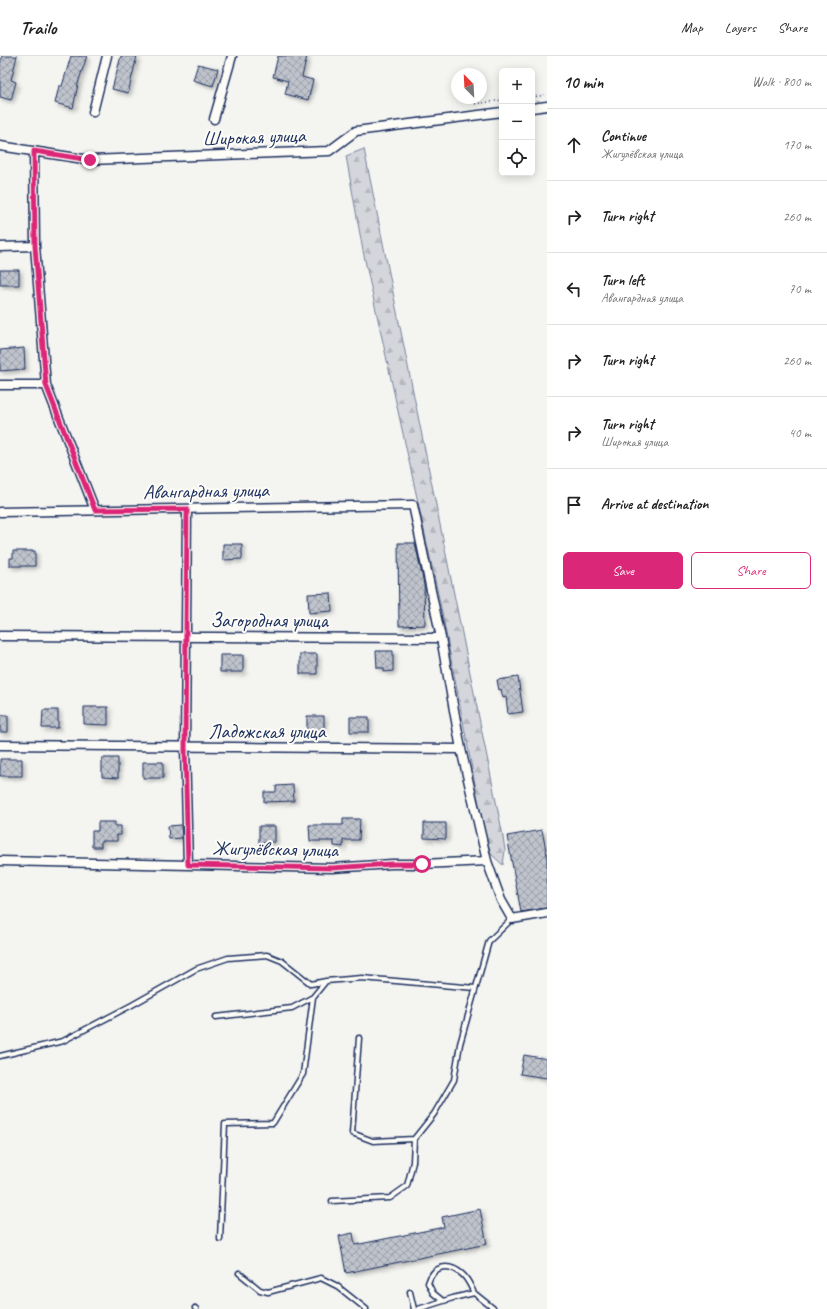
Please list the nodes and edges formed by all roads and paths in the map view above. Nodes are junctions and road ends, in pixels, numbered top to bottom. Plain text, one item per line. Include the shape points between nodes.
1 (107, 56) edge
2 (232, 56) edge
3 (547, 95) edge
4 (535, 97) edge
5 (499, 100) edge
6 (487, 102) edge
7 (547, 106) edge
8 (535, 108) edge
9 (93, 112) dead end
10 (499, 112) edge
11 (214, 119) dead end
12 (0, 146) edge
13 (34, 151) junction
14 (35, 246) junction
15 (0, 247) edge
16 (0, 385) edge
17 (46, 385) junction
18 (187, 509) junction
19 (95, 510) junction
20 (0, 512) edge
21 (0, 636) edge
22 (186, 637) junction
23 (441, 638) junction
24 (0, 745) edge
25 (185, 747) junction
26 (461, 749) junction
27 (0, 861) edge
28 (487, 861) junction
29 (188, 865) junction
30 (547, 913) edge
31 (512, 919) junction
32 (326, 981) junction
33 (475, 988) junction
34 (313, 997) junction
35 (216, 1017) dead end
36 (359, 1038) dead end
37 (0, 1056) edge
38 (414, 1139) junction
39 (332, 1201) dead end
40 (220, 1239) dead end
41 (239, 1273) dead end
42 (410, 1292) dead end
43 (474, 1293) junction
44 (443, 1301) junction
45 (366, 1309) edge
46 (414, 1309) edge
47 (418, 1309) edge
48 (494, 1309) edge

1 - 9 street
2 - 11 street
3 - 4 path
5 - 6 path
7 - 8 street
10 - 13 street, Широкая улица via 356,131 329,151 90,160
12 - 13 street, Широкая улица
13 - 14 street
14 - 15 street
14 - 17 street
16 - 17 street
17 - 19 street
18 - 19 street, Авангардная улица
18 - 22 street
18 - 23 street, Авангардная улица via 413,505
19 - 20 street, Авангардная улица
21 - 22 street, Загородная улица
22 - 23 street, Загородная улица
22 - 25 street
23 - 26 street
24 - 25 street, Ладожская улица
25 - 26 street, Ладожская улица
25 - 29 street
26 - 28 street
27 - 29 street, Жигулёвская улица
28 - 29 street, Жигулёвская улица via 332,868
28 - 31 street via 501,900
30 - 31 street
31 - 33 lane via 489,941
32 - 33 lane via 362,978
32 - 34 lane
32 - 37 lane via 312,984 282,961 267,955 228,958 196,969 62,1041
33 - 38 lane via 460,1044 454,1080 434,1114
34 - 35 lane via 292,1008
34 - 40 lane via 303,1074 273,1123 225,1124
36 - 38 lane via 352,1134 373,1141
38 - 39 lane via 413,1162 407,1186 390,1198
41 - 45 lane via 260,1290 268,1292 321,1278 337,1286
42 - 46 lane
43 - 44 lane
43 - 44 lane via 462,1274 448,1267 440,1267 430,1275 428,1283 433,1293
43 - 48 lane
44 - 47 lane

